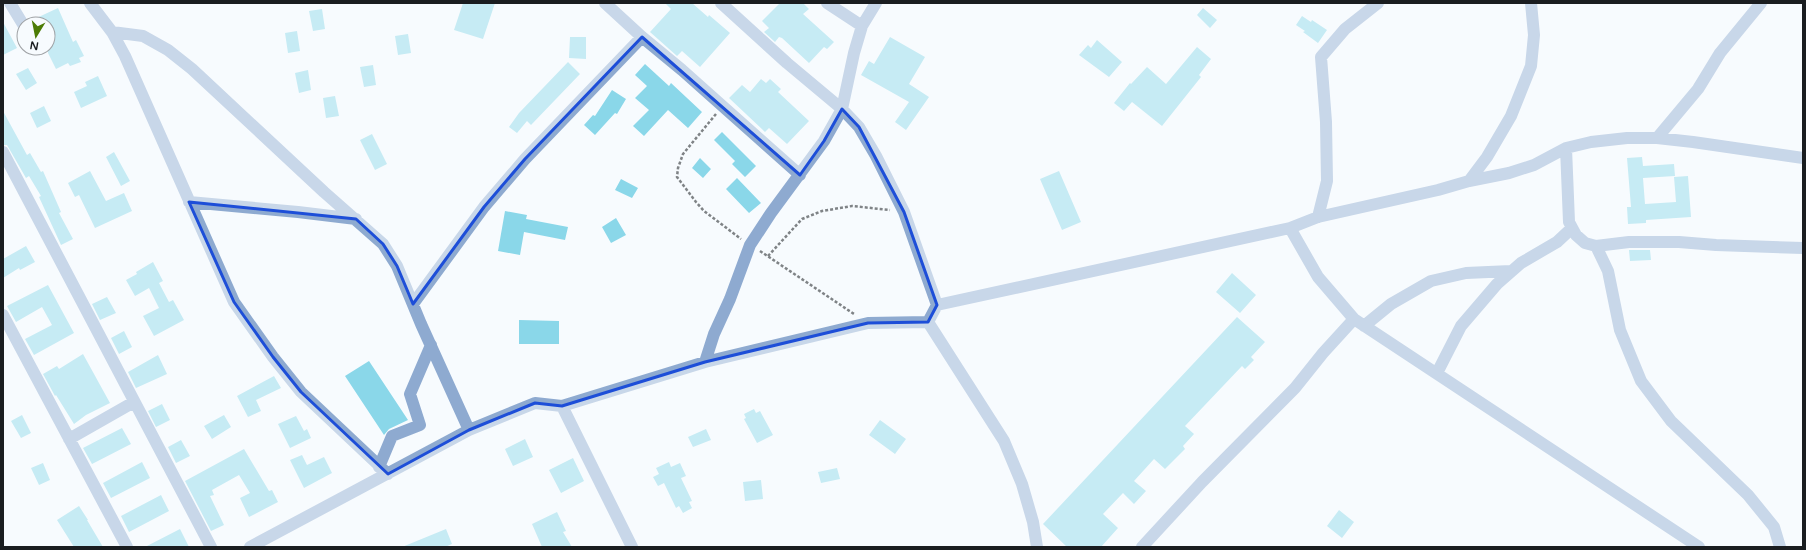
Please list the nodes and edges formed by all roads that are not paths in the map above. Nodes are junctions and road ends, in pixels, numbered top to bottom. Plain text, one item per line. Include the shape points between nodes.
1 (10, 3) edge
2 (90, 3) edge
3 (605, 3) edge
4 (721, 3) edge
5 (827, 3) edge
6 (876, 3) edge
7 (1378, 3) edge
8 (1531, 3) edge
9 (1761, 3) edge
10 (18, 16) edge
11 (862, 26) junction
12 (112, 32) junction
13 (642, 37) junction
14 (842, 109) junction
15 (1657, 138) junction
16 (1566, 148) junction
17 (3, 152) edge
18 (1803, 158) edge
19 (800, 175) junction
20 (1469, 181) junction
21 (189, 202) junction
22 (1318, 217) junction
23 (356, 219) junction
24 (1290, 228) junction
25 (1572, 228) junction
26 (1596, 246) junction
27 (1803, 248) edge
28 (1511, 272) junction
29 (413, 304) junction
30 (937, 305) junction
31 (3, 316) edge
32 (1354, 319) junction
33 (928, 322) junction
34 (1364, 326) junction
35 (432, 345) junction
36 (705, 362) junction
37 (1437, 373) junction
38 (134, 402) junction
39 (562, 406) junction
40 (470, 430) junction
41 (69, 438) junction
42 (383, 471) junction
43 (1038, 545) edge
44 (127, 547) edge
45 (211, 547) edge
46 (250, 547) edge
47 (632, 547) edge
48 (1142, 547) edge
49 (1699, 547) edge
50 (1780, 547) edge

1 - 10 street
2 - 12 street
3 - 13 street
4 - 14 street
5 - 11 street
6 - 11 street
7 - 22 street via 1346,29 1321,57 1327,181
8 - 20 street via 1534,35 1531,66 1511,116 1488,157
9 - 15 street via 1720,53 1698,89
11 - 14 street
12 - 21 street
12 - 23 street via 143,36 168,50
13 - 19 street
13 - 29 street via 484,207
14 - 19 street via 824,142
14 - 30 street via 859,127 904,212
15 - 16 street via 1627,138
15 - 18 street
16 - 20 street via 1534,165
16 - 25 street via 1568,222
17 - 38 street
19 - 36 street via 750,245
20 - 22 street
21 - 23 street
21 - 42 street via 234,302 273,357 300,392
22 - 24 street
23 - 29 street via 383,244 397,266
24 - 30 street
24 - 32 street via 1318,277
25 - 26 street via 1585,243
25 - 28 street via 1557,242 1521,263
26 - 27 street via 1629,242 1679,242 1716,246
26 - 50 street via 1608,271 1620,330 1641,381 1672,421 1748,495 1774,527
28 - 34 street via 1466,273 1431,281 1391,304
28 - 37 street via 1497,284 1461,326
29 - 35 street
30 - 33 street
31 - 41 street
32 - 34 street
32 - 48 street via 1295,388
33 - 36 street via 868,323
33 - 43 street via 1004,441 1022,484
34 - 37 street
35 - 40 street
35 - 42 street via 410,394 420,425 392,436
36 - 39 street
37 - 49 street
38 - 41 street
38 - 45 street
39 - 40 street via 535,403
39 - 47 street
40 - 42 street
41 - 44 street
42 - 46 street

